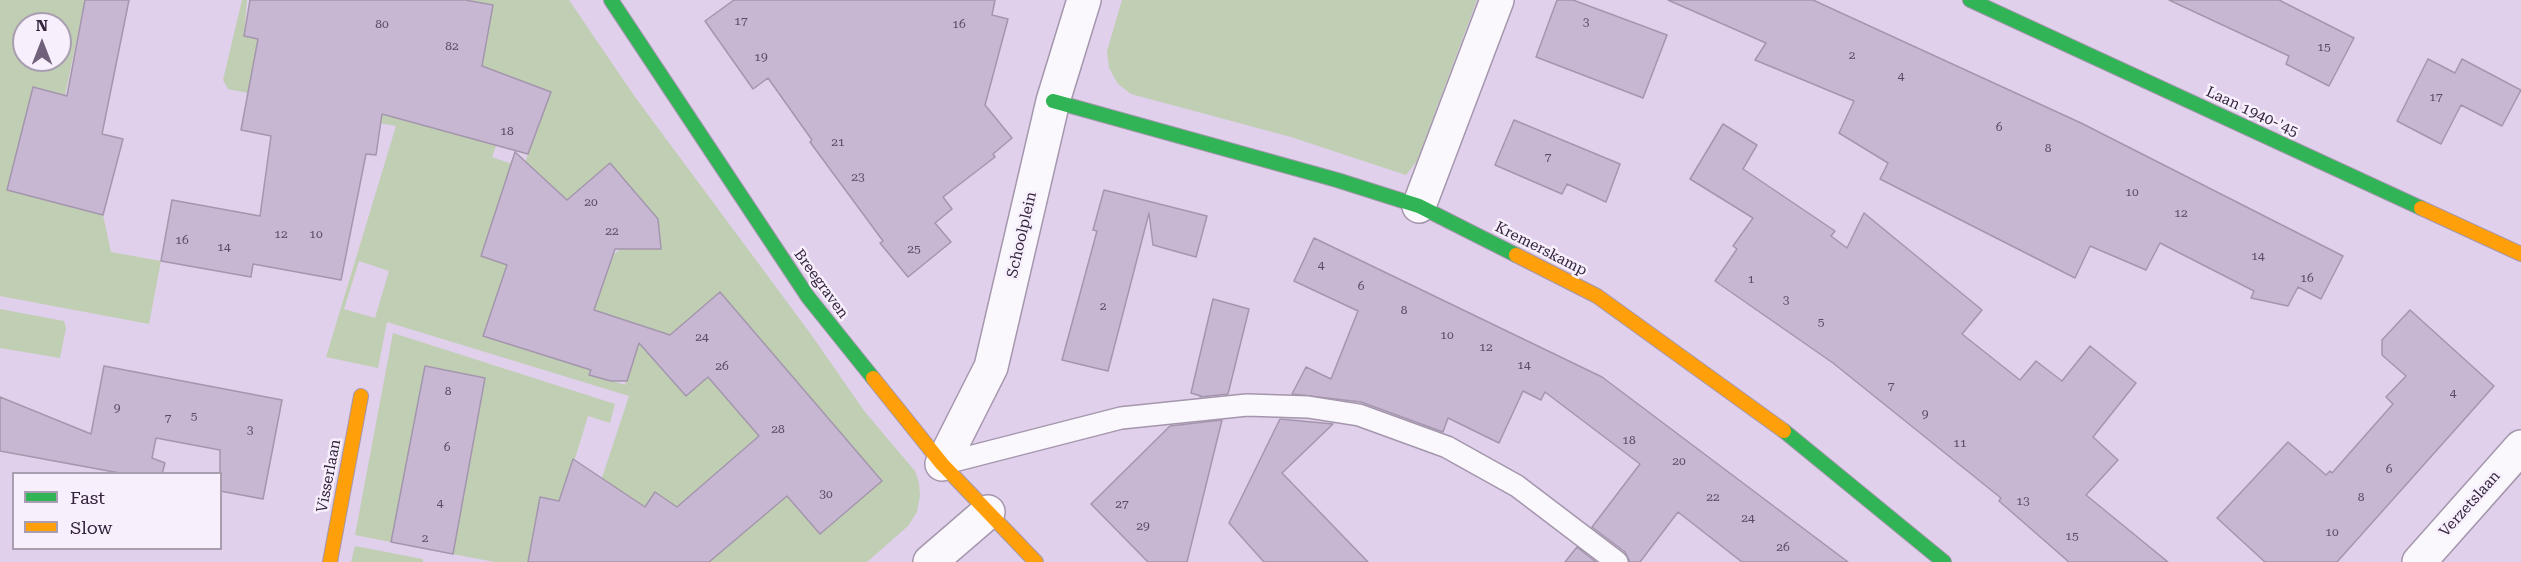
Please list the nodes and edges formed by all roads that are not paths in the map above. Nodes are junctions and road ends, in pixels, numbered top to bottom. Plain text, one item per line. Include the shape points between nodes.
1 (611, 0) edge
2 (1084, 0) edge
3 (1497, 0) edge
4 (1970, 0) edge
5 (1053, 101) junction
6 (1419, 206) junction
7 (2521, 255) edge
8 (361, 396) dead end
9 (2521, 447) edge
10 (942, 464) junction
11 (988, 512) junction
12 (330, 562) edge
13 (930, 562) edge
14 (1036, 562) edge
15 (1617, 562) edge
16 (1944, 562) edge
17 (2419, 562) edge

1 - 10 street, Breegraven via 808,297
2 - 5 street, Schoolplein
3 - 6 street
4 - 7 street, Laan 1940-'45
5 - 6 street, Kremerskamp
5 - 10 street, Schoolplein via 991,367
6 - 16 street, Kremerskamp via 1597,296 1805,446
8 - 12 street, Visserlaan
9 - 17 street, Verzetslaan
10 - 11 street, Breegraven
10 - 15 lane via 1121,418 1246,405 1308,407 1359,415 1447,447 1517,486
11 - 13 street
11 - 14 street, Breegraven

